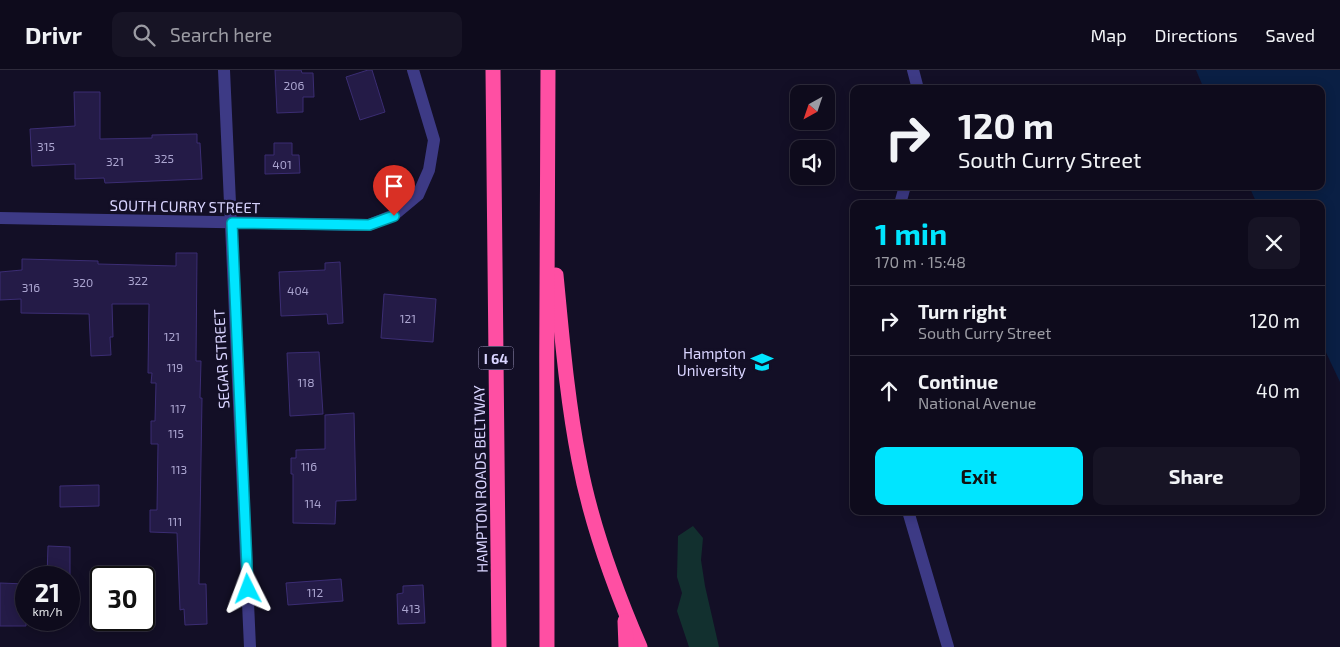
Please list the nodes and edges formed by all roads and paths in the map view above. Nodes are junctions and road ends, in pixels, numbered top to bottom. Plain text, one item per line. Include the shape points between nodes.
1 (224, 70) edge
2 (413, 70) edge
3 (493, 70) edge
4 (548, 70) edge
5 (913, 70) edge
6 (917, 85) edge
7 (549, 207) junction
8 (0, 218) edge
9 (232, 223) junction
10 (909, 515) edge
11 (624, 611) junction
12 (250, 647) edge
13 (499, 647) edge
14 (547, 647) edge
15 (626, 647) edge
16 (640, 647) edge
17 (948, 647) edge

1 - 9 street, SEGAR STREET
2 - 9 street, SOUTH CURRY STREET via 434,140 429,170 418,194 394,216 369,225
3 - 13 highway, HAMPTON ROADS BELTWAY / I 64
4 - 7 highway
5 - 6 street
7 - 11 highway via 578,458
7 - 14 highway
8 - 9 street, SOUTH CURRY STREET
9 - 12 street, SEGAR STREET
10 - 17 street
11 - 15 highway
11 - 16 highway

